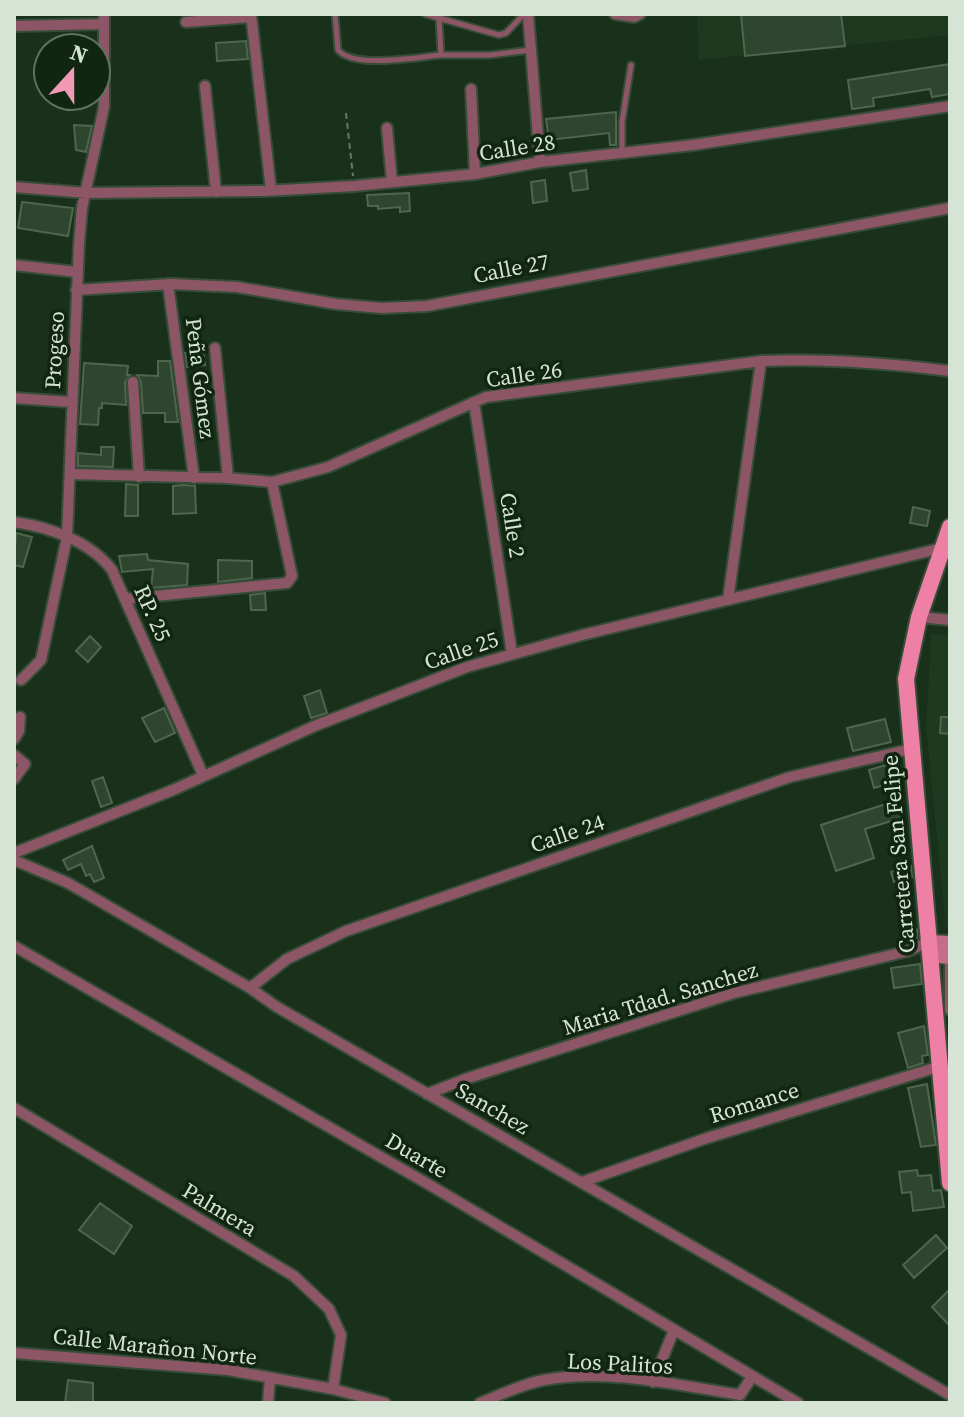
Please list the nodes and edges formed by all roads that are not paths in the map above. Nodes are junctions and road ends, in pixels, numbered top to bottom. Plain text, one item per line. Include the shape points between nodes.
1 (335, 14) edge
2 (425, 14) edge
3 (526, 14) edge
4 (615, 14) edge
5 (640, 14) edge
6 (251, 15) edge
7 (439, 18) junction
8 (104, 19) edge
9 (186, 22) dead end
10 (14, 26) edge
11 (531, 50) junction
12 (441, 55) junction
13 (631, 65) dead end
14 (205, 86) dead end
15 (471, 89) dead end
16 (950, 106) edge
17 (387, 128) dead end
18 (622, 153) junction
19 (540, 162) junction
20 (475, 174) junction
21 (392, 182) junction
22 (14, 187) edge
23 (271, 190) junction
24 (216, 192) junction
25 (87, 193) junction
26 (950, 208) edge
27 (14, 265) edge
28 (77, 272) junction
29 (168, 284) junction
30 (76, 290) junction
31 (215, 348) dead end
32 (761, 361) junction
33 (950, 371) edge
34 (133, 382) dead end
35 (14, 398) edge
36 (71, 402) junction
37 (474, 402) junction
38 (70, 474) junction
39 (139, 477) junction
40 (194, 478) junction
41 (228, 478) junction
42 (272, 482) junction
43 (14, 522) edge
44 (950, 527) edge
45 (67, 537) junction
46 (942, 548) junction
47 (125, 599) junction
48 (728, 600) junction
49 (919, 617) junction
50 (950, 620) edge
51 (512, 654) junction
52 (21, 680) dead end
53 (20, 717) dead end
54 (14, 739) edge
55 (911, 749) junction
56 (14, 755) edge
57 (203, 775) junction
58 (14, 779) edge
59 (14, 853) edge
60 (14, 860) edge
61 (14, 946) edge
62 (929, 948) junction
63 (950, 953) edge
64 (250, 988) junction
65 (950, 1010) edge
66 (941, 1066) junction
67 (427, 1094) junction
68 (14, 1108) edge
69 (582, 1182) junction
70 (950, 1183) edge
71 (674, 1330) junction
72 (14, 1353) edge
73 (752, 1377) junction
74 (270, 1378) junction
75 (653, 1382) junction
76 (333, 1389) junction
77 (950, 1395) edge
78 (738, 1399) edge
79 (268, 1403) edge
80 (385, 1403) edge
81 (480, 1403) edge
82 (798, 1403) edge

1 - 12 lane via 338,50 348,57
2 - 7 lane
3 - 7 lane via 499,35
3 - 11 street
4 - 5 street
6 - 9 street
6 - 23 street
7 - 12 lane
8 - 10 street
8 - 25 street, Progeso via 104,107
11 - 12 lane
11 - 19 street
13 - 18 lane
14 - 24 street
15 - 20 street
16 - 18 street, Calle 28
17 - 21 street
18 - 19 street, Calle 28
19 - 20 street, Calle 28
20 - 21 street, Calle 28
21 - 23 street, Calle 28
22 - 25 street, Calle 28
23 - 24 street, Calle 28
24 - 25 street, Calle 28
25 - 28 street, Progeso
26 - 29 street, Calle 27 via 427,306 382,308 237,287
27 - 28 street
28 - 30 street, Progeso
29 - 30 street, Calle 27
29 - 40 street, Peña Gómez
30 - 36 street, Progeso
31 - 41 street
32 - 33 street, Calle 26 via 803,359
32 - 37 street, Calle 26
32 - 48 street
34 - 39 street
35 - 36 street
36 - 38 street, Progeso
37 - 42 street, Calle 26 via 328,467
37 - 51 street, Calle 2
38 - 39 street, Calle 26
38 - 45 street, Progeso
39 - 40 street, Calle 26
40 - 41 street, Calle 26
41 - 42 street, Calle 26
42 - 47 street via 292,576 287,583
43 - 45 street, RP. 25
44 - 46 main road, Carretera San Felipe
45 - 47 street, RP. 25 via 101,555
45 - 52 street, Progeso via 41,660
46 - 48 street, Calle 25
46 - 49 main road, Carretera San Felipe
47 - 57 street, RP. 25
48 - 51 street, Calle 25
49 - 50 street
49 - 55 main road, Carretera San Felipe via 906,679
51 - 57 street, Calle 25 via 317,725
53 - 54 street
55 - 62 main road, Carretera San Felipe
55 - 64 street, Calle 24 via 790,777 360,926 287,959
56 - 58 street via 25,764
57 - 59 street, Calle 25
60 - 64 street, Sanchez via 68,883
61 - 71 street, Duarte
62 - 63 main road
62 - 66 main road, Carretera San Felipe
62 - 67 street, Maria Tdad. Sanchez via 734,993
63 - 65 street
64 - 67 street, Sanchez
66 - 69 street, Romance
66 - 70 main road, Carretera San Felipe
67 - 69 street, Sanchez
68 - 76 street, Palmera via 294,1276 329,1309 341,1335
69 - 77 street, Sanchez
71 - 73 street, Duarte
71 - 75 street
72 - 74 street, Calle Marañon Norte
73 - 78 street, Los Palitos
73 - 82 street, Duarte
74 - 76 street, Calle Marañon Norte
74 - 79 street
75 - 78 street, Los Palitos
75 - 81 street, Los Palitos via 584,1376 542,1380
76 - 80 street, Calle Marañon Norte

